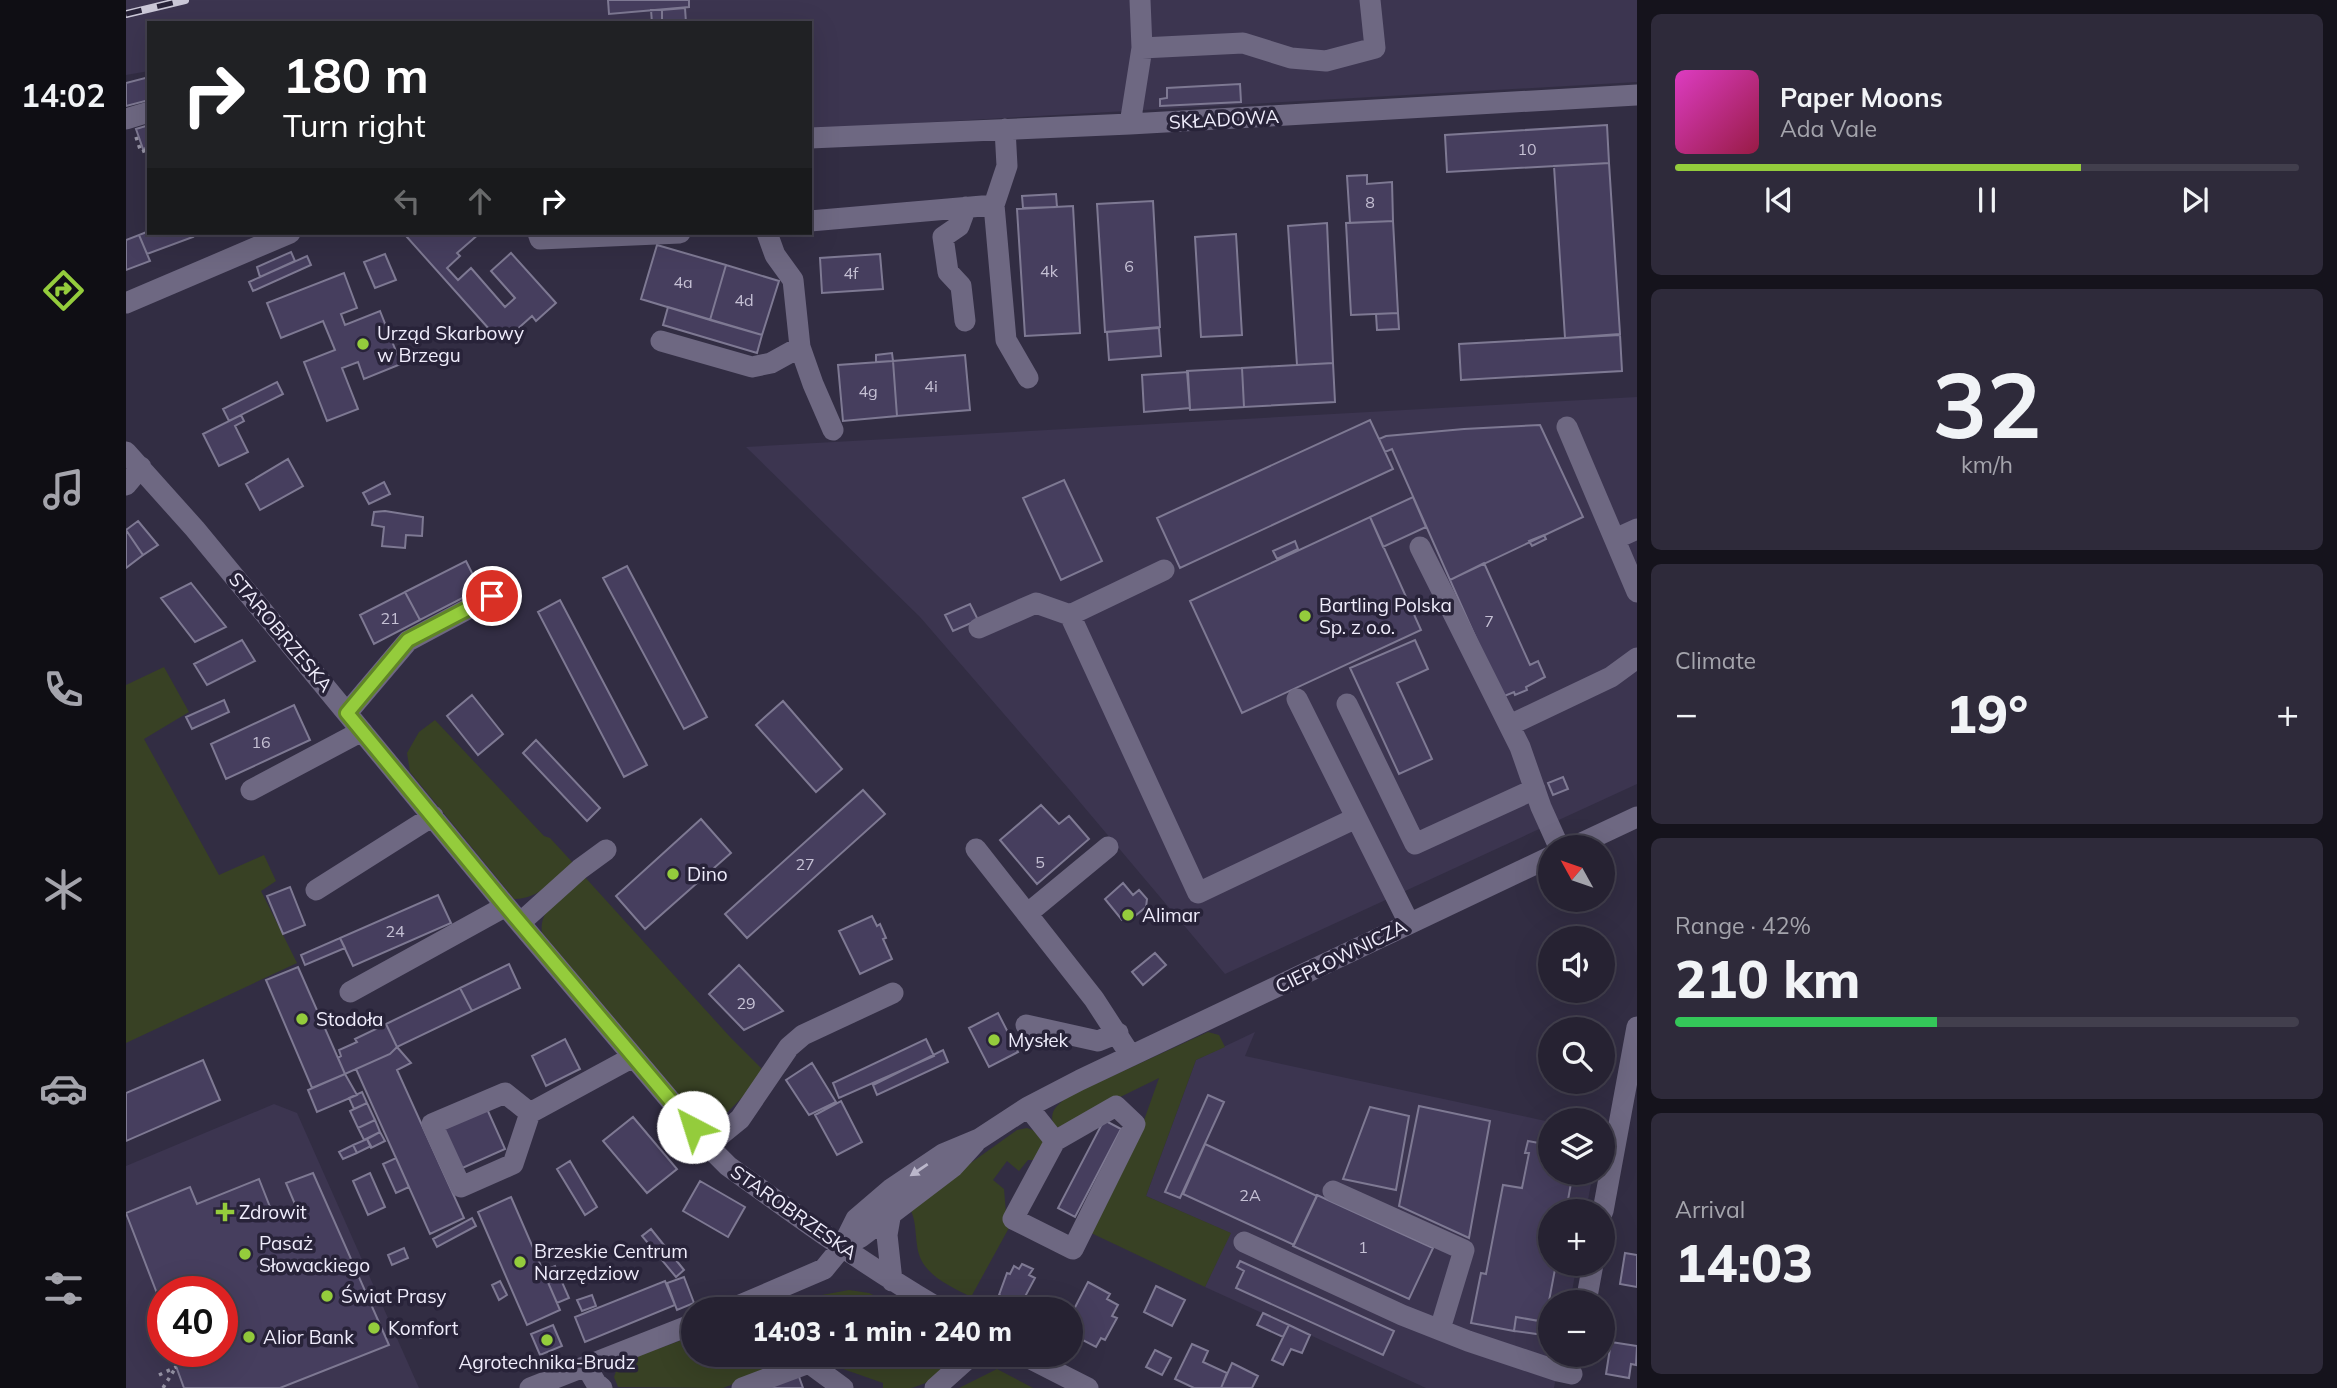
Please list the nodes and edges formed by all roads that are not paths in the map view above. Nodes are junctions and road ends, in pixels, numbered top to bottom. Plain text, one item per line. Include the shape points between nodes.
1 (1140, 0) edge
2 (1370, 0) edge
3 (1142, 48) junction
4 (1637, 95) edge
5 (147, 112) edge
6 (126, 119) edge
7 (1130, 124) junction
8 (1004, 129) junction
9 (812, 138) edge
10 (994, 205) junction
11 (966, 207) junction
12 (812, 221) edge
13 (285, 235) edge
14 (539, 235) edge
15 (633, 235) edge
16 (768, 235) edge
17 (126, 303) edge
18 (965, 321) dead end
19 (661, 341) dead end
20 (800, 347) junction
21 (1028, 378) dead end
22 (1567, 427) dead end
23 (833, 430) dead end
24 (133, 460) edge
25 (126, 485) edge
26 (1637, 529) edge
27 (1615, 539) junction
28 (1420, 547) dead end
29 (1164, 570) dead end
30 (1637, 592) edge
31 (492, 596) dead end
32 (1070, 615) junction
33 (979, 628) dead end
34 (1637, 658) edge
35 (1297, 699) dead end
36 (1347, 704) dead end
37 (347, 713) junction
38 (1510, 725) junction
39 (362, 731) junction
40 (1535, 789) junction
41 (251, 790) dead end
42 (433, 817) junction
43 (1637, 817) edge
44 (1356, 818) junction
45 (1554, 835) edge
46 (1599, 835) edge
47 (1108, 847) dead end
48 (976, 849) dead end
49 (606, 850) dead end
50 (1538, 863) edge
51 (316, 890) dead end
52 (506, 906) junction
53 (1027, 914) junction
54 (520, 923) junction
55 (1409, 923) junction
56 (350, 992) dead end
57 (893, 993) dead end
58 (1026, 1025) dead end
59 (1637, 1027) edge
60 (1118, 1033) junction
61 (1131, 1056) junction
62 (633, 1057) junction
63 (1028, 1107) junction
64 (530, 1113) junction
65 (979, 1139) junction
66 (1055, 1141) junction
67 (708, 1145) junction
68 (1333, 1191) dead end
69 (1605, 1199) edge
70 (891, 1213) junction
71 (1244, 1241) dead end
72 (842, 1247) junction
73 (892, 1281) junction
74 (760, 1297) edge
75 (919, 1297) edge
76 (681, 1329) edge
77 (1440, 1329) junction
78 (586, 1366) junction
79 (958, 1367) edge
80 (1047, 1367) edge
81 (1573, 1372) edge
82 (530, 1388) edge
83 (602, 1388) edge
84 (742, 1388) edge
85 (843, 1388) edge
86 (935, 1388) edge
87 (1088, 1388) edge

1 - 3 street
2 - 3 street via 1375,48 1326,61 1291,58 1243,43
3 - 7 street
4 - 7 street, SKŁADOWA
5 - 6 street
7 - 8 street, SKŁADOWA
8 - 9 street, SKŁADOWA
8 - 10 street via 1007,166
10 - 11 street
10 - 21 street via 1006,340
11 - 12 street
11 - 18 street via 959,226 943,237 948,272 961,286
13 - 17 street
14 - 15 street via 540,239
16 - 20 street via 793,280
19 - 20 street via 752,367
20 - 23 street
22 - 27 street
24 - 25 street
24 - 37 street, STAROBRZESKA
26 - 27 street
27 - 30 street
28 - 38 street
29 - 32 street
31 - 37 street via 408,640
32 - 33 street via 1036,603
32 - 44 street via 1198,893
34 - 38 street via 1611,677
35 - 44 street
36 - 40 street via 1415,844
37 - 39 street, STAROBRZESKA
38 - 40 street
39 - 41 street
39 - 42 street, STAROBRZESKA
40 - 45 street
42 - 51 street
42 - 52 street, STAROBRZESKA
43 - 46 street
44 - 55 street
47 - 53 street
48 - 53 street
49 - 54 street
50 - 55 street, CIEPŁOWNICZA
52 - 54 street, STAROBRZESKA
52 - 56 street
53 - 60 street
54 - 62 street, STAROBRZESKA
55 - 61 street, CIEPŁOWNICZA
57 - 67 street via 803,1035 789,1047 740,1119
58 - 60 street via 1098,1041
59 - 69 street
60 - 61 street
61 - 63 street, CIEPŁOWNICZA
62 - 64 street
62 - 67 street, STAROBRZESKA
63 - 65 street, CIEPŁOWNICZA
63 - 66 street
64 - 64 street via 513,1164 461,1187 432,1124 505,1093
65 - 70 street, CIEPŁOWNICZA via 953,1167
65 -> 72 street, CIEPŁOWNICZA via 943,1154 891,1189 856,1219
66 - 66 street via 1013,1219 1073,1249 1135,1124 1116,1107
67 - 72 street, STAROBRZESKA via 729,1166
68 - 77 street via 1464,1250
70 - 72 street, CIEPŁOWNICZA
70 - 73 street via 887,1235
71 - 77 street
72 - 73 street, STAROBRZESKA
72 - 74 street via 824,1269
73 - 75 street, STAROBRZESKA
76 - 78 street
77 - 81 street via 1545,1367
78 - 82 street
78 - 83 street
79 - 86 street
80 - 87 street
84 - 85 street via 809,1363

